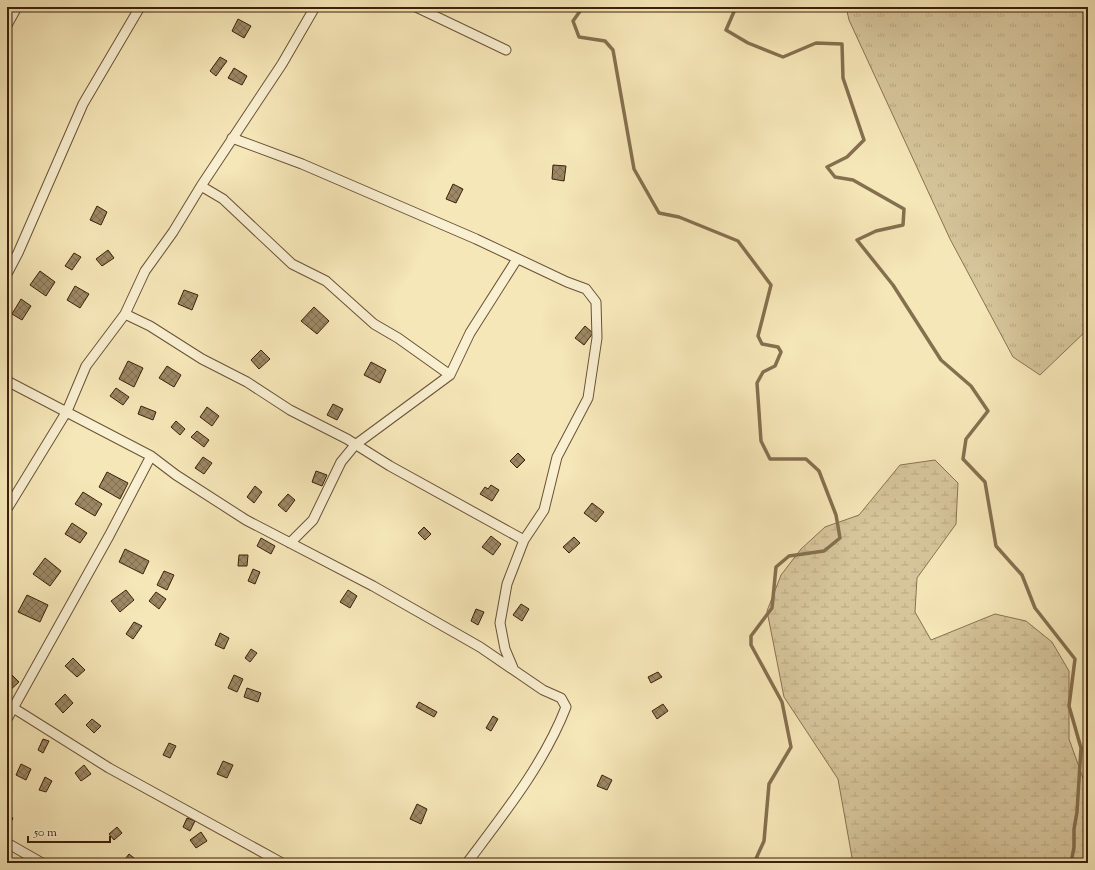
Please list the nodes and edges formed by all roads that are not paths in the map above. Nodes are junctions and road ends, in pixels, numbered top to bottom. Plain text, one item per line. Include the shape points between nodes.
1 (17, 7) edge
2 (140, 7) edge
3 (315, 7) edge
4 (416, 7) edge
5 (7, 25) edge
6 (506, 50) dead end
7 (232, 138) junction
8 (201, 186) junction
9 (517, 259) junction
10 (7, 274) edge
11 (125, 314) junction
12 (450, 375) junction
13 (7, 381) edge
14 (66, 411) junction
15 (355, 445) junction
16 (151, 456) junction
17 (7, 509) edge
18 (524, 540) junction
19 (290, 543) junction
20 (513, 668) junction
21 (10, 706) edge
22 (7, 719) edge
23 (7, 843) edge
24 (42, 863) edge
25 (282, 863) edge
26 (467, 863) edge

1 - 5 street
2 - 10 street via 83,104
3 - 7 street via 282,64
4 - 6 street
7 - 8 street
7 - 9 street via 302,164
8 - 11 street via 145,271
8 - 12 street via 223,199 292,264 326,281 374,324
9 - 12 street via 470,333
9 - 18 street via 586,289 596,302 598,319 588,398 557,457 544,510
11 - 14 street via 86,366
11 - 15 street via 247,382 290,410 347,438
12 - 15 street
13 - 14 street
14 - 16 street
14 - 17 street
15 - 18 street
15 - 19 street via 341,462 313,520
16 - 19 street via 246,520
16 - 21 street via 110,536
18 - 20 street via 507,584 500,623 505,650
19 - 20 street via 372,586
20 - 26 street via 543,690 561,698 566,708 558,729 540,760
21 - 22 street
21 - 25 street via 109,768
23 - 24 street

